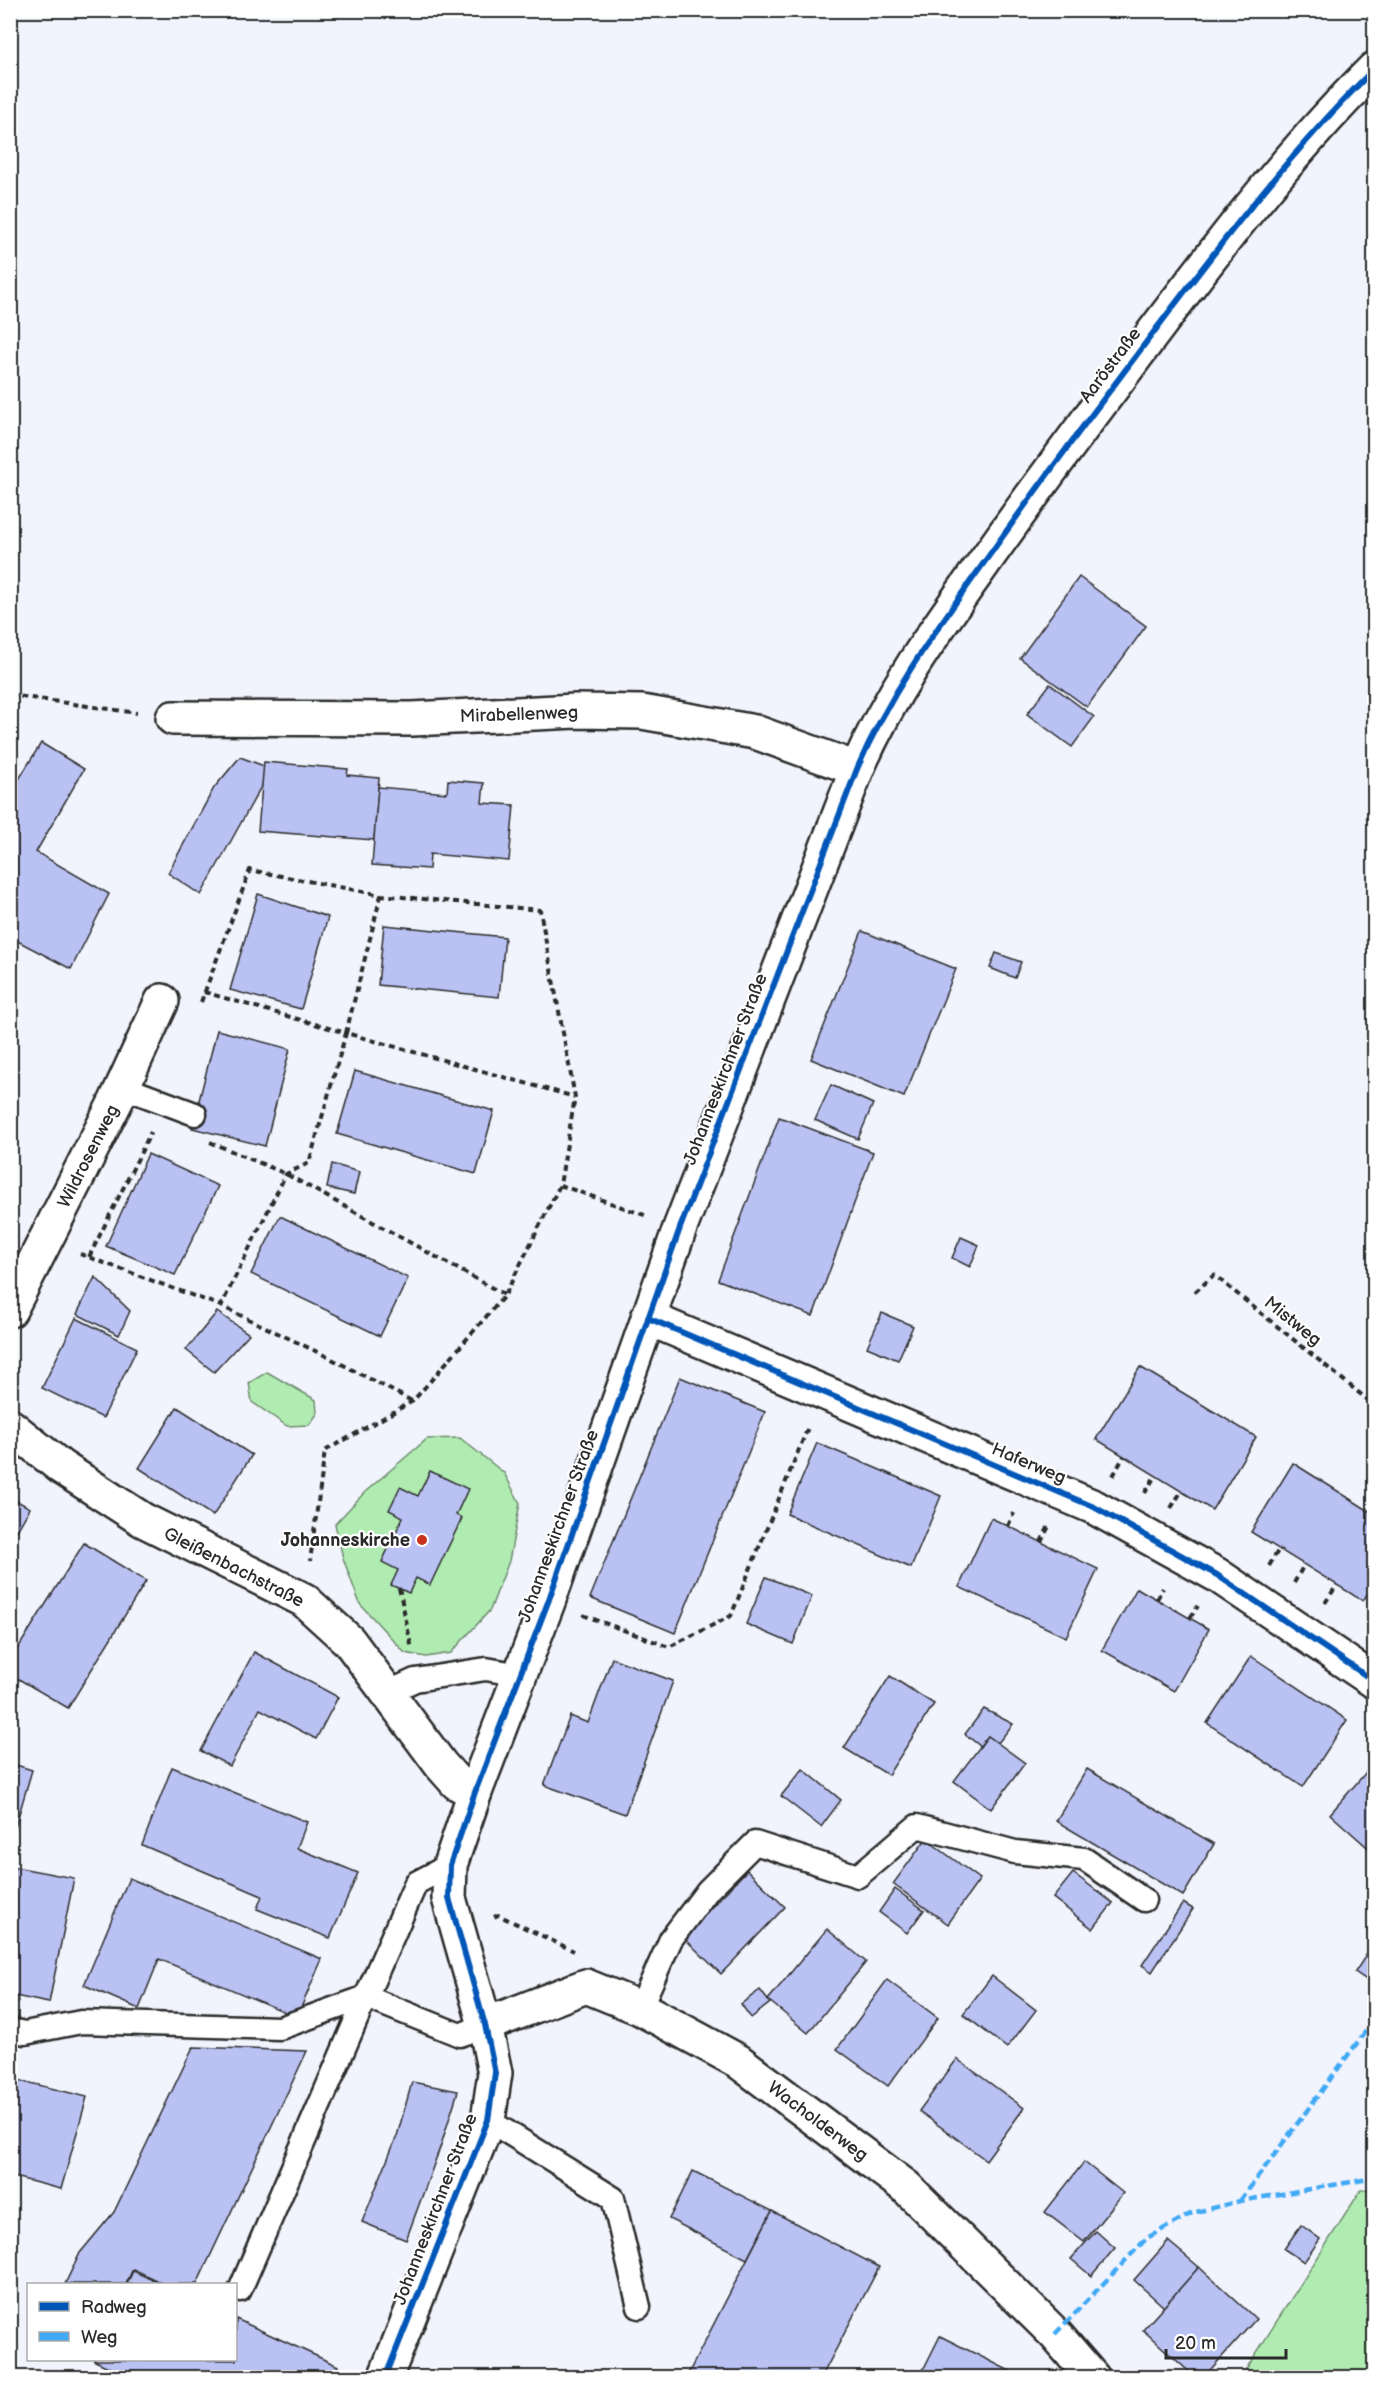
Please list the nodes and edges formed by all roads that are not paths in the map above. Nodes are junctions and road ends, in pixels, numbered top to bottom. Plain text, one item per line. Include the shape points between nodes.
1 (1374, 69) edge
2 (892, 696) joint
3 (173, 718) road end
4 (857, 769) junction
5 (162, 1001) road end
6 (123, 1087) junction
7 (195, 1114) dead end
8 (10, 1310) edge
9 (648, 1318) junction
10 (10, 1426) edge
11 (521, 1675) junction
12 (1374, 1681) edge
13 (401, 1686) junction
14 (476, 1792) junction
15 (450, 1865) junction
16 (1144, 1900) dead end
17 (366, 1997) junction
18 (640, 2008) junction
19 (485, 2025) junction
20 (10, 2030) edge
21 (488, 2121) junction
22 (240, 2290) dead end
23 (639, 2307) dead end
24 (385, 2378) edge
25 (1093, 2378) edge

1 - 2 street, Aaröstraße via 1326,119 1155,330 969,583
2 - 4 street, Johanneskirchner Straße
3 - 4 street, Mirabellenweg via 412,719 576,711 642,712 755,732
4 - 9 street, Johanneskirchner Straße
5 - 6 street, Wildrosenweg
6 - 7 lane
6 - 8 street, Wildrosenweg
9 - 11 street, Johanneskirchner Straße
9 - 12 street, Haferweg via 1094,1507 1217,1575
10 - 13 street, Gleißenbachstraße via 61,1467 143,1520 304,1600
11 - 13 lane via 486,1669
11 - 14 street, Johanneskirchner Straße
13 - 14 street, Gleißenbachstraße via 441,1766 457,1783
14 - 15 street, Johanneskirchner Straße
15 - 17 lane via 416,1883
15 - 19 street, Johanneskirchner Straße via 448,1898
16 - 18 lane via 1084,1859 1015,1852 917,1826 858,1876 755,1843 708,1890 671,1939
17 - 19 lane via 460,2036
17 - 20 lane via 280,2028 81,2022 25,2033
17 - 22 lane
18 - 19 street, Wacholderweg via 586,1986
18 - 25 street, Wacholderweg via 738,2061 906,2187 1056,2334
19 - 21 street, Johanneskirchner Straße via 495,2073
21 - 23 lane via 613,2198
21 - 24 street, Johanneskirchner Straße

